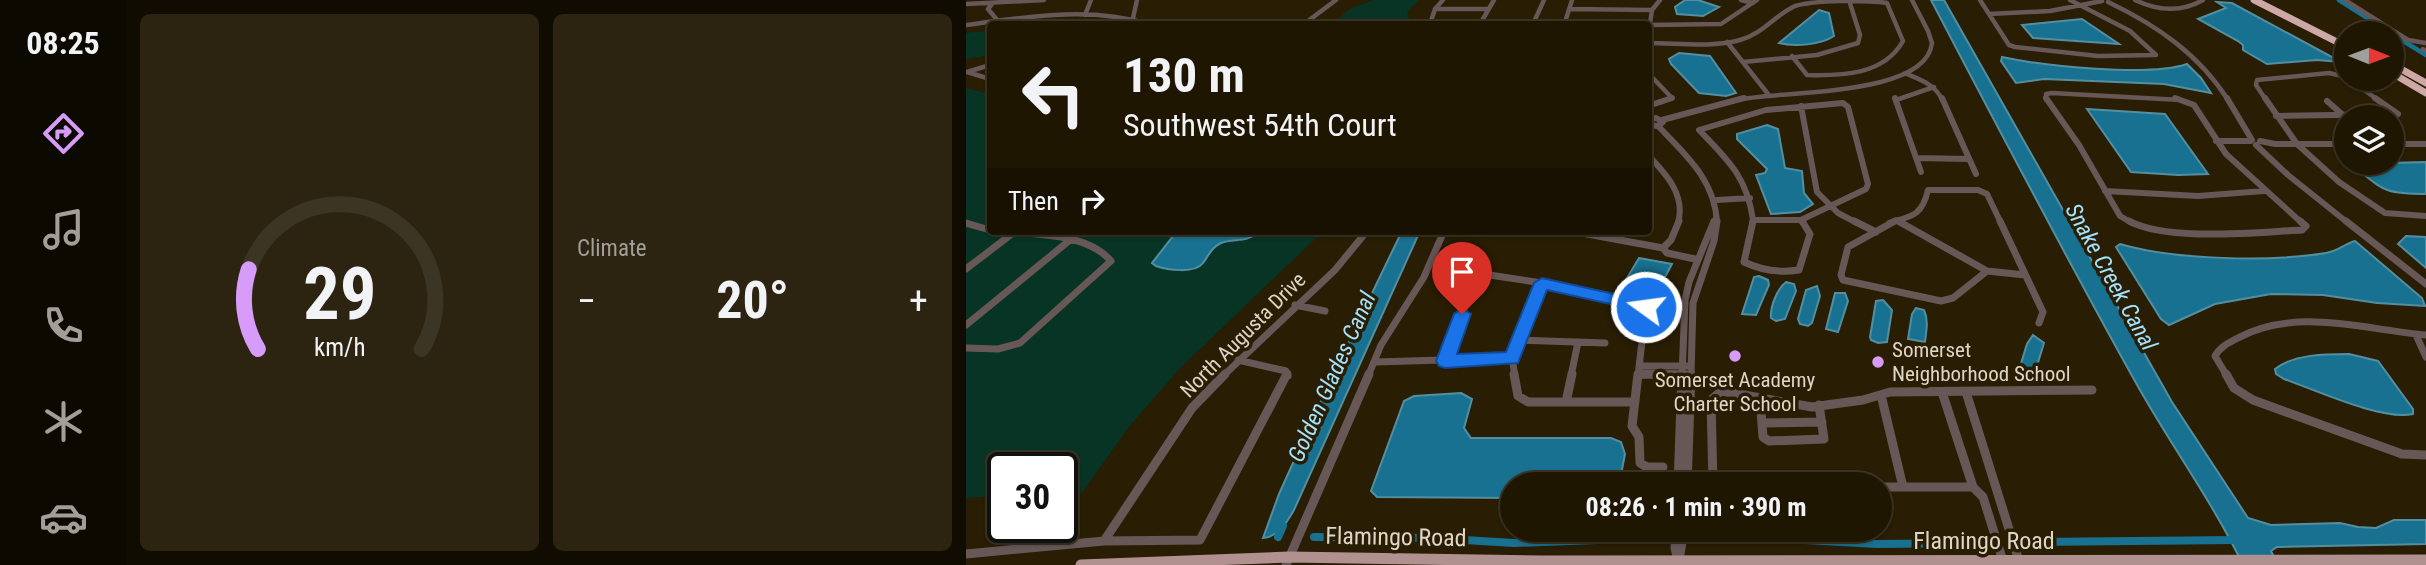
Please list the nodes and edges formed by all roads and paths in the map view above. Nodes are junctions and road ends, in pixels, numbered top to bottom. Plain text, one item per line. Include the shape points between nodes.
1 (1044, 0) edge
2 (1091, 0) edge
3 (1137, 0) edge
4 (1336, 0) edge
5 (1443, 0) edge
6 (1494, 0) edge
7 (1544, 0) edge
8 (1572, 0) edge
9 (1660, 0) edge
10 (1741, 0) edge
11 (1912, 0) edge
12 (1980, 0) edge
13 (2070, 0) edge
14 (2135, 0) edge
15 (2203, 0) edge
16 (2253, 0) edge
17 (2267, 0) edge
18 (2345, 0) edge
19 (1755, 1) edge
20 (1849, 1) edge
21 (2104, 1) edge
22 (966, 4) edge
23 (992, 4) junction
24 (2083, 5) junction
25 (1435, 9) junction
26 (1489, 9) junction
27 (1569, 9) junction
28 (1652, 10) junction
29 (1989, 14) junction
30 (1085, 15) junction
31 (1133, 18) junction
32 (998, 21) joint
33 (1140, 21) edge
34 (1308, 21) edge
35 (1431, 21) edge
36 (1482, 21) edge
37 (1534, 21) edge
38 (1565, 21) edge
39 (1650, 21) edge
40 (987, 22) edge
41 (966, 25) edge
42 (1652, 26) edge
43 (2334, 33) edge
44 (2334, 40) edge
45 (1727, 42) junction
46 (1652, 43) edge
47 (2425, 47) edge
48 (1792, 56) junction
49 (1743, 62) junction
50 (987, 66) edge
51 (2404, 71) edge
52 (1907, 74) junction
53 (2334, 74) edge
54 (987, 78) edge
55 (1652, 80) edge
56 (2404, 80) edge
57 (2426, 83) edge
58 (1934, 87) junction
59 (2368, 91) edge
60 (2426, 93) edge
61 (1768, 94) junction
62 (2327, 101) dead end
63 (1652, 105) edge
64 (2388, 105) edge
65 (1801, 106) junction
66 (2334, 107) edge
67 (2276, 116) junction
68 (2334, 116) edge
69 (1652, 121) edge
70 (1660, 123) junction
71 (2216, 141) junction
72 (2257, 143) junction
73 (2297, 144) junction
74 (2334, 144) edge
75 (2404, 144) edge
76 (2426, 144) edge
77 (1916, 158) junction
78 (1968, 159) junction
79 (1652, 160) edge
80 (1921, 172) dead end
81 (1976, 174) dead end
82 (2105, 191) junction
83 (2264, 191) junction
84 (1750, 198) junction
85 (1717, 203) junction
86 (1830, 207) junction
87 (2426, 216) edge
88 (1753, 220) junction
89 (1801, 220) junction
90 (1898, 221) junction
91 (966, 223) edge
92 (987, 229) edge
93 (1876, 232) junction
94 (1010, 235) edge
95 (1029, 235) edge
96 (1364, 235) edge
97 (1442, 235) edge
98 (1592, 235) edge
99 (1616, 235) edge
100 (1613, 239) junction
101 (1070, 240) junction
102 (1663, 248) junction
103 (1695, 259) dead end
104 (966, 269) edge
105 (1987, 271) junction
106 (2025, 275) junction
107 (1542, 283) junction
108 (2426, 284) edge
109 (1295, 305) junction
110 (1325, 311) dead end
111 (2039, 323) dead end
112 (966, 325) edge
113 (2416, 335) junction
114 (2426, 335) edge
115 (1517, 340) junction
116 (1578, 342) junction
117 (1605, 343) dead end
118 (966, 348) edge
119 (2426, 357) edge
120 (1512, 358) junction
121 (1238, 360) junction
122 (1445, 361) junction
123 (1375, 362) junction
124 (1639, 370) junction
125 (1687, 371) junction
126 (2091, 390) dead end
127 (1942, 392) junction
128 (1966, 392) junction
129 (1881, 395) junction
130 (1760, 399) junction
131 (1566, 402) junction
132 (1635, 402) junction
133 (1819, 405) junction
134 (1822, 422) junction
135 (1762, 423) junction
136 (2426, 455) edge
137 (1663, 467) dead end
138 (1679, 472) edge
139 (1687, 472) edge
140 (1713, 472) edge
141 (1892, 487) edge
142 (1903, 487) junction
143 (1973, 487) junction
144 (1104, 541) junction
145 (1675, 542) edge
146 (1684, 542) edge
147 (966, 554) edge
148 (2426, 560) edge
149 (1287, 561) edge
150 (1679, 563) edge
151 (2003, 564) edge
152 (2020, 564) edge
153 (1081, 565) edge

1 - 23 street
2 - 30 street
3 - 31 street
4 - 34 street
5 - 25 street
6 - 26 street
7 - 37 street
8 - 27 street
9 - 28 street
10 - 19 street
11 - 52 street via 1931,38 1931,50
12 - 29 street
13 - 24 street
14 - 15 street via 2170,10
16 - 44 highway
17 - 43 highway
18 - 47 street
19 - 42 street via 1718,25
20 - 45 street via 1804,2 1757,34
20 - 48 street via 1860,35 1858,43 1846,50
20 - 48 street via 1887,3 1903,41 1896,55 1876,66 1845,73 1807,75
21 - 24 street
21 - 72 street via 2157,28 2192,55 2220,86
22 - 23 street
23 - 32 street via 988,9
24 - 29 street
24 - 29 street via 2122,26 2156,55 2015,47
25 - 26 street
25 - 35 street
26 - 36 street
27 - 28 street
27 - 38 street
28 - 39 street
30 - 31 street
30 - 32 street
31 - 33 street
40 - 41 street
45 - 46 street
45 - 49 street
48 - 49 street
49 - 61 street
50 - 54 street via 967,72
51 - 57 highway
52 - 58 street
52 - 61 street via 1873,84
53 - 67 street via 2257,80
55 - 63 street via 1672,98
56 - 60 highway
58 - 77 street via 1895,98
58 - 78 street
59 - 64 street
61 - 70 street
62 - 66 street
65 - 84 street via 1766,110 1699,130 1732,164
65 - 86 street via 1817,192
65 - 86 street via 1843,103 1848,107 1867,187
67 - 68 street
67 - 73 street
69 - 70 street
70 - 85 street via 1709,183
71 - 72 street
71 - 82 street via 2188,101 2046,94 2046,101
71 - 83 street
72 - 73 street
72 - 108 street via 2288,175
73 - 74 street
73 - 87 street via 2377,209 2393,215
75 - 76 street
77 - 78 street
77 - 80 street
78 - 81 street
79 - 102 street via 1680,198 1681,218
82 - 83 street via 2198,196
82 - 83 street via 2120,216 2146,229 2282,231 2306,226
84 - 85 street
84 - 88 street
85 - 125 street via 1714,243 1695,287
86 - 89 street
86 - 93 street
88 - 89 street
88 - 89 street via 1744,262 1790,272 1799,270 1810,234
90 - 93 street
90 - 105 street
90 - 106 street via 1921,210 1928,190 1984,191
91 - 92 street
93 - 105 street via 1848,247 1843,280 1948,300
94 - 104 street
95 - 101 street
96 - 109 street, North Augusta Drive via 1335,270
97 - 123 street via 1424,277
98 - 100 street
99 - 100 street
100 - 102 street
101 - 112 street
101 - 118 street via 1111,257 1102,271 1020,343 998,349
102 - 103 street
105 - 106 street
106 - 111 street via 2043,312
107 - 115 street
107 - 122 street via 1483,274 1471,290
107 - 124 street via 1646,307
109 - 110 street
109 - 121 street, North Augusta Drive
113 - 114 street
113 - 119 street
113 - 136 street via 2342,324 2284,324 2236,338 2215,356 2242,394 2402,454
115 - 116 street
115 - 120 street
116 - 117 street
116 - 131 street
120 - 122 street
120 - 131 street via 1522,400
121 - 144 street, North Augusta Drive via 1192,408
121 - 144 street via 1286,370 1288,376 1200,540
122 - 123 street
123 - 149 street
124 - 125 street
124 - 132 street
125 - 138 street
125 - 139 street
126 - 128 street
127 - 128 street
127 - 129 street
127 - 143 street
128 - 152 street
129 - 133 street
129 - 142 street
130 - 133 street via 1797,407
130 - 135 street
130 - 140 street via 1730,391 1715,394 1711,400
131 - 132 street
132 - 137 street via 1632,426 1639,437 1640,463
133 - 134 street
134 - 135 street
134 - 135 street via 1826,437 1821,440 1765,440
141 - 142 street
142 - 143 street
143 - 151 street via 1983,497
144 - 147 street
145 - 150 street
146 - 150 street
148 - 152 main road, Flamingo Road
149 - 150 main road, Flamingo Road
149 - 153 main road, Flamingo Road
150 - 151 main road, Flamingo Road
151 - 152 main road, Flamingo Road

